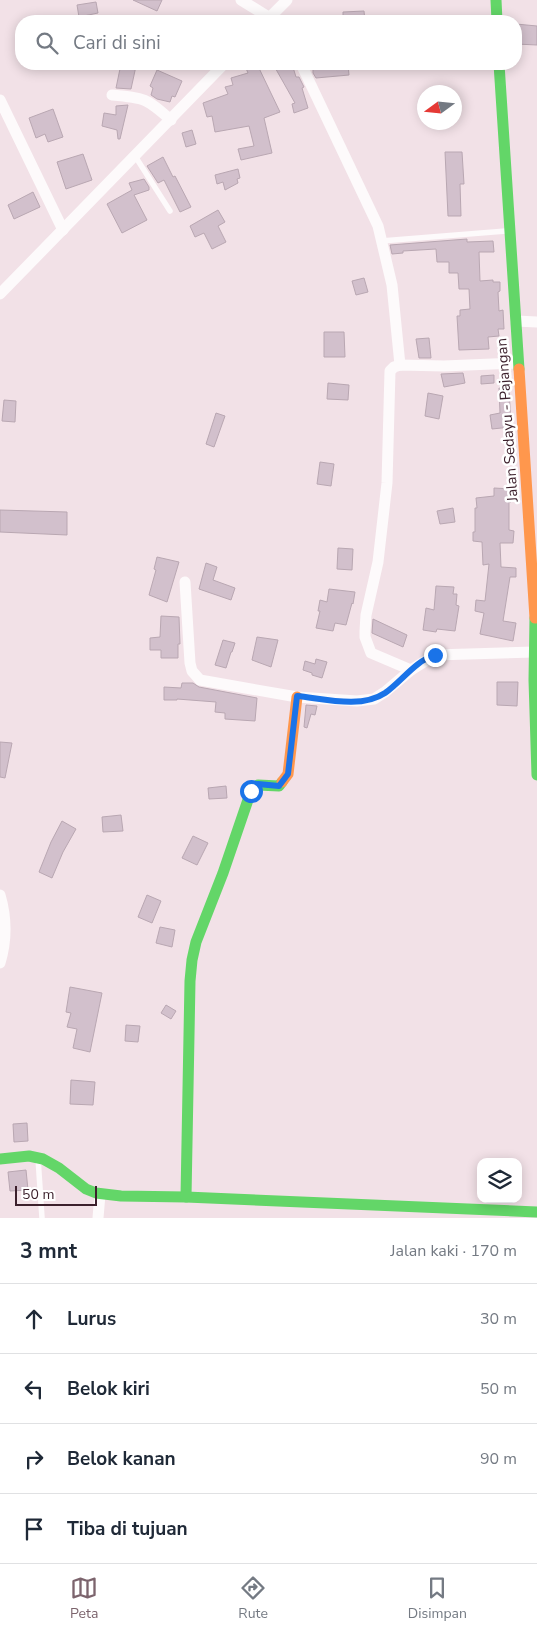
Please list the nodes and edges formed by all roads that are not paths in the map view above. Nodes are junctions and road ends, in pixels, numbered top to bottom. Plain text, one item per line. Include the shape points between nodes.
1 (241, 0) edge
2 (287, 0) edge
3 (496, 0) edge
4 (263, 15) edge
5 (274, 15) edge
6 (497, 15) edge
7 (218, 70) edge
8 (305, 70) edge
9 (499, 70) edge
10 (112, 95) dead end
11 (0, 100) edge
12 (171, 120) junction
13 (135, 156) junction
14 (170, 211) dead end
15 (63, 230) junction
16 (510, 231) junction
17 (381, 241) junction
18 (0, 294) edge
19 (516, 321) junction
20 (537, 322) edge
21 (518, 363) junction
22 (400, 365) junction
23 (185, 582) dead end
24 (534, 652) junction
25 (411, 670) junction
26 (297, 696) junction
27 (537, 775) edge
28 (0, 896) edge
29 (0, 963) edge
30 (38, 1156) junction
31 (0, 1159) edge
32 (100, 1194) junction
33 (186, 1197) junction
34 (537, 1212) edge
35 (42, 1218) edge
36 (98, 1218) edge

1 - 4 street
2 - 5 street
3 - 6 street
7 - 12 street
8 - 17 street via 378,226
9 - 16 street, Jalan Sedayu - Pajangan
10 - 12 street via 147,100
11 - 15 street
12 - 13 street
13 - 14 lane
13 - 15 street
15 - 18 street
16 - 17 lane
16 - 19 street, Jalan Sedayu - Pajangan
17 - 22 street via 396,311
19 - 20 street
19 - 21 street, Jalan Sedayu - Pajangan
21 - 22 street
21 - 24 street, Jalan Sedayu - Pajangan
22 - 25 street via 390,371 387,484 365,637 372,653
23 - 26 street via 190,663 196,677
24 - 25 street via 440,654 431,656
24 - 27 street, Jalan Sedayu - Pajangan
25 - 26 street via 374,699 357,701
26 - 33 street via 288,774 279,786 258,784 251,791 192,960
28 - 29 street via 7,931
30 - 31 street
30 - 32 street via 49,1160 84,1189
30 - 35 lane
32 - 33 street
32 - 36 street
33 - 34 street

